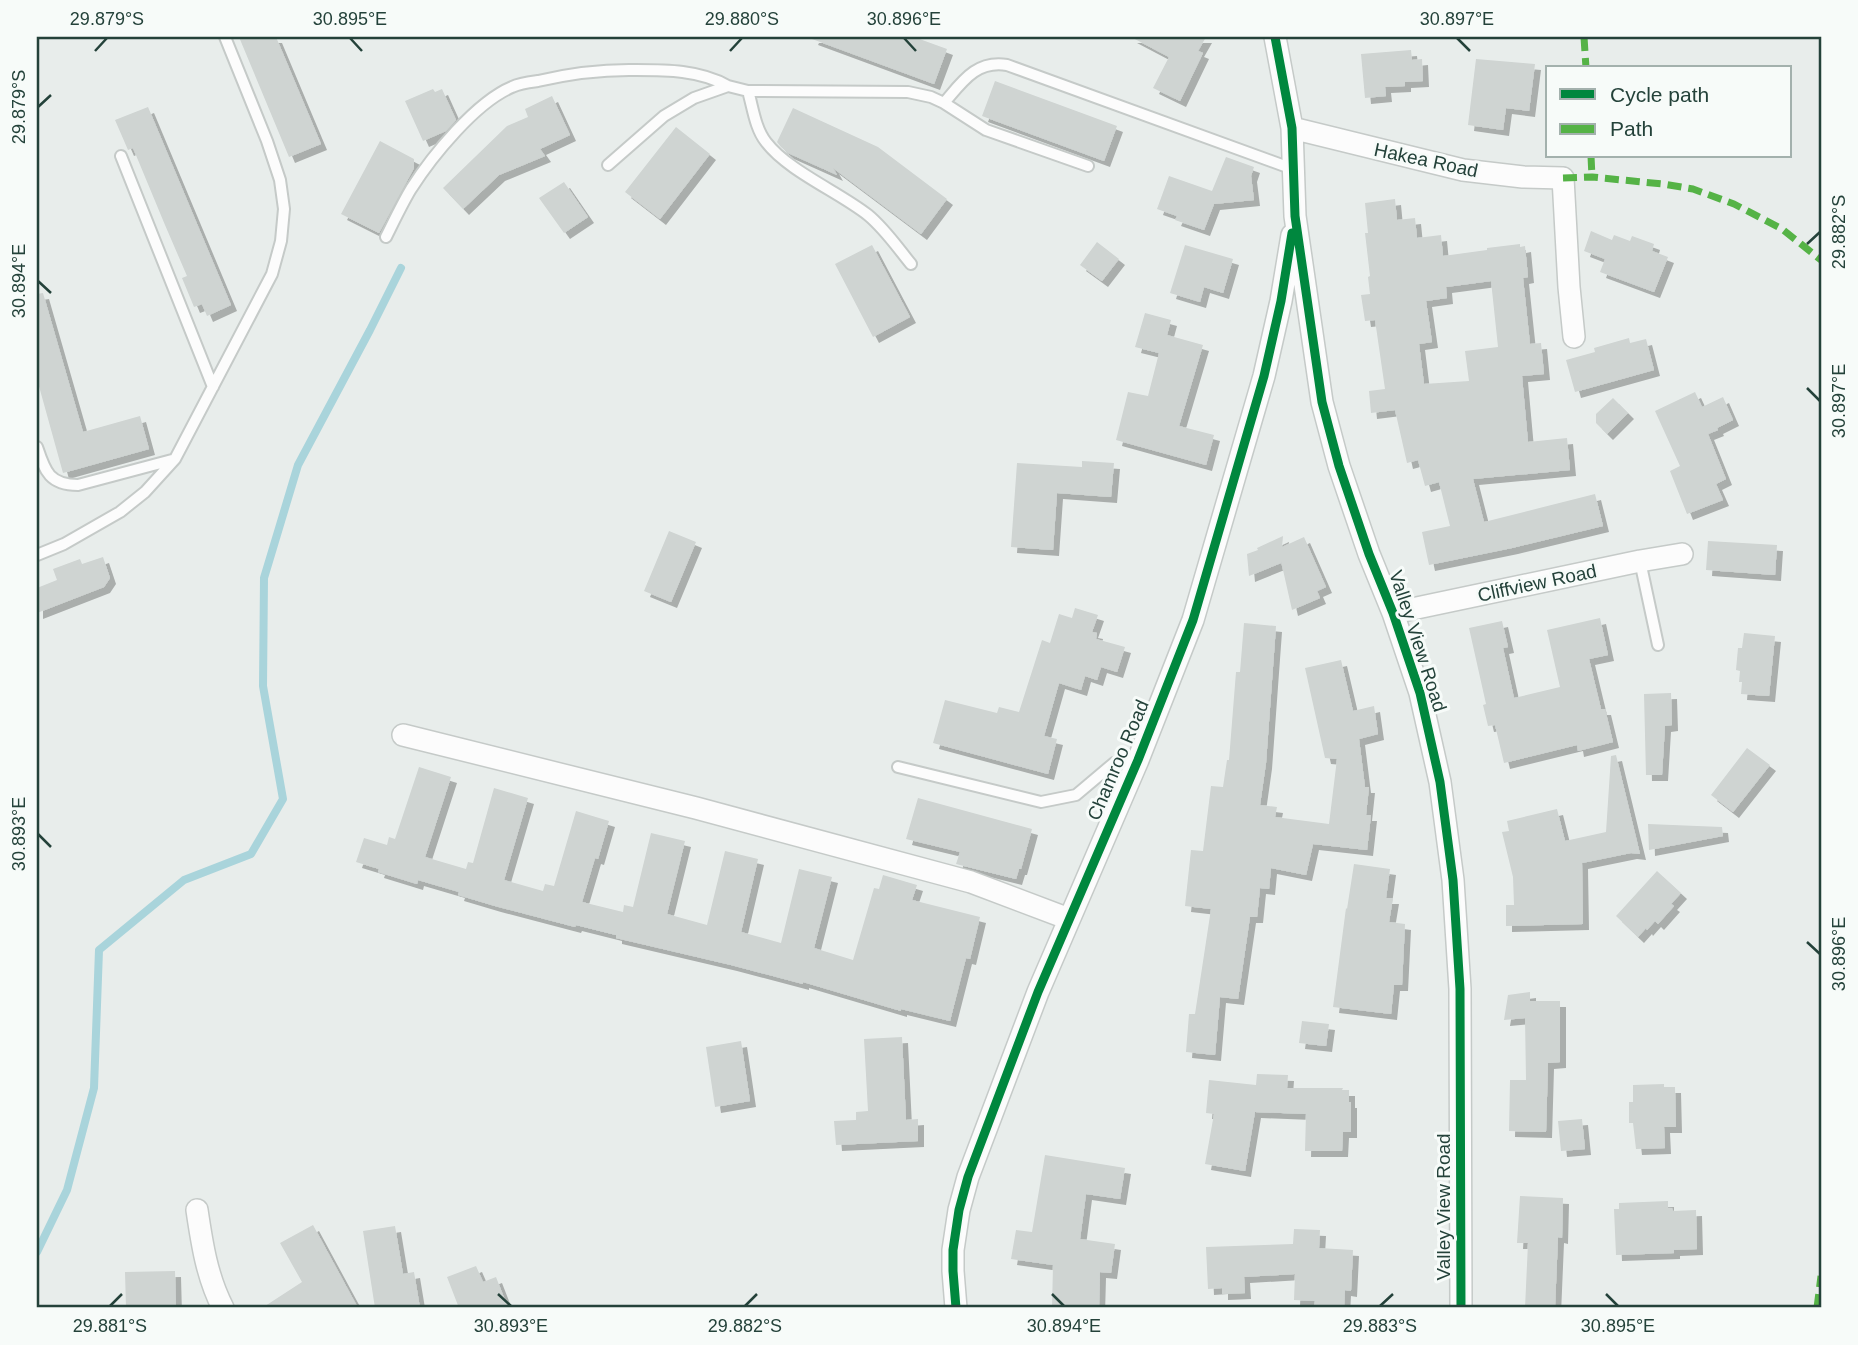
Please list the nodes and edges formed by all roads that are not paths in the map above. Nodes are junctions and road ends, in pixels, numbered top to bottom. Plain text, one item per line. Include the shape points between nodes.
1 (225, 37) edge
2 (1275, 37) edge
3 (728, 86) junction
4 (748, 91) junction
5 (944, 103) junction
6 (1292, 128) junction
7 (121, 156) dead end
8 (608, 165) dead end
9 (1088, 166) dead end
10 (1293, 169) junction
11 (1295, 216) junction
12 (386, 237) dead end
13 (911, 264) dead end
14 (1574, 337) dead end
15 (213, 387) junction
16 (37, 447) edge
17 (175, 459) junction
18 (1682, 554) dead end
19 (37, 555) edge
20 (1640, 561) junction
21 (1393, 613) junction
22 (1658, 645) dead end
23 (403, 735) dead end
24 (1138, 760) junction
25 (898, 767) dead end
26 (1069, 919) junction
27 (197, 1210) dead end
28 (223, 1308) edge
29 (956, 1308) edge
30 (1461, 1308) edge

1 - 15 lane via 267,141 284,209 272,274
2 - 6 street, Valley View Road
3 - 4 lane
3 - 8 lane via 694,98 664,116
3 - 12 lane via 712,77 668,70 617,70 514,85 481,107 446,143 411,189
4 - 5 lane via 908,92
4 - 13 lane via 760,131 775,152 867,214
5 - 9 lane via 986,130
5 - 10 lane via 976,70 1007,65
6 - 10 street, Valley View Road
6 - 14 street, Hakea Road via 1463,170 1563,178
7 - 15 lane
10 - 11 street, Valley View Road
11 - 21 street, Valley View Road via 1322,402 1339,466
11 - 24 street, Chamroo Road via 1278,313 1241,460 1193,620
15 - 17 lane
16 - 17 lane via 44,469 64,485
17 - 19 lane via 120,512
18 - 20 street, Cliffview Road
20 - 21 street, Cliffview Road
20 - 22 lane
21 - 30 street, Valley View Road via 1420,694 1440,782 1453,880 1460,989
23 - 26 street via 958,879
24 - 25 lane via 1114,763 1076,795 1041,802
24 - 26 street, Chamroo Road
26 - 29 street, Chamroo Road via 968,1177 953,1250
27 - 28 street via 204,1256

